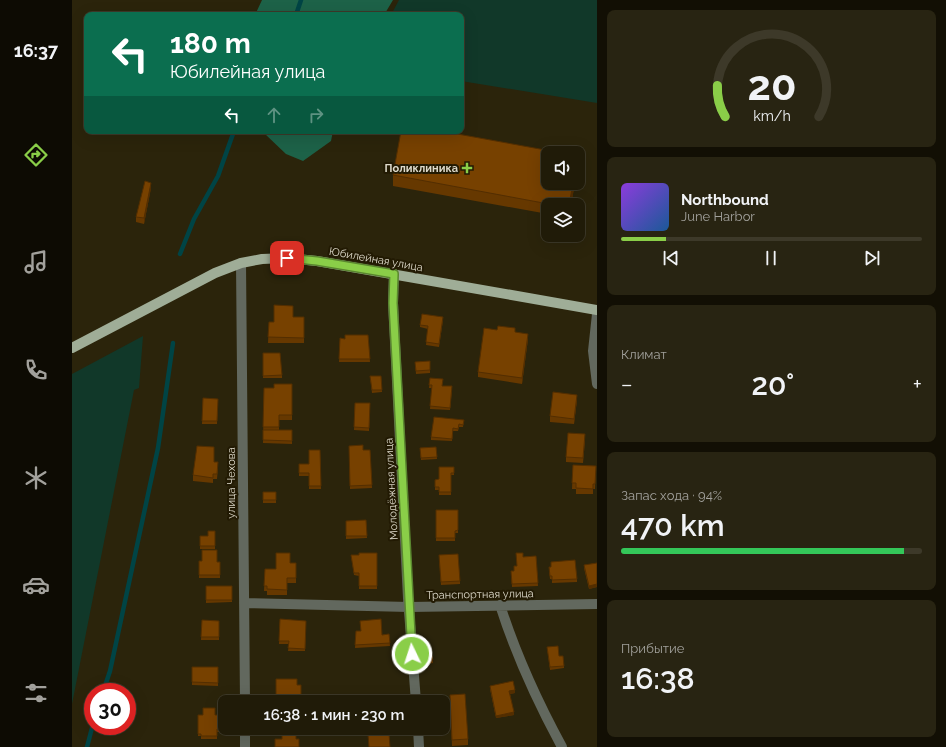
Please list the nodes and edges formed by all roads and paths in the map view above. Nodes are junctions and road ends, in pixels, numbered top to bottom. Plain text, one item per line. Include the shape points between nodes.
1 (241, 263) junction
2 (394, 274) junction
3 (597, 310) edge
4 (597, 314) edge
5 (72, 348) edge
6 (597, 384) edge
7 (244, 603) junction
8 (597, 604) edge
9 (500, 605) junction
10 (409, 607) junction
11 (245, 695) edge
12 (415, 695) edge
13 (245, 735) edge
14 (419, 735) edge
15 (245, 747) edge
16 (420, 747) edge
17 (562, 747) edge

1 - 2 main road, Юбилейная улица via 287,258
1 - 5 main road, Юбилейная улица via 215,273
1 - 7 street, улица Чехова
2 - 3 main road, Юбилейная улица
2 - 10 street, Молодёжная улица via 393,303
4 - 6 street via 593,351
7 - 10 street, Транспортная улица
7 - 11 street, улица Чехова
8 - 9 street, Транспортная улица
9 - 10 street, Транспортная улица
9 - 17 street via 512,642 538,703
10 - 12 street, Молодёжная улица
13 - 15 street
14 - 16 street

